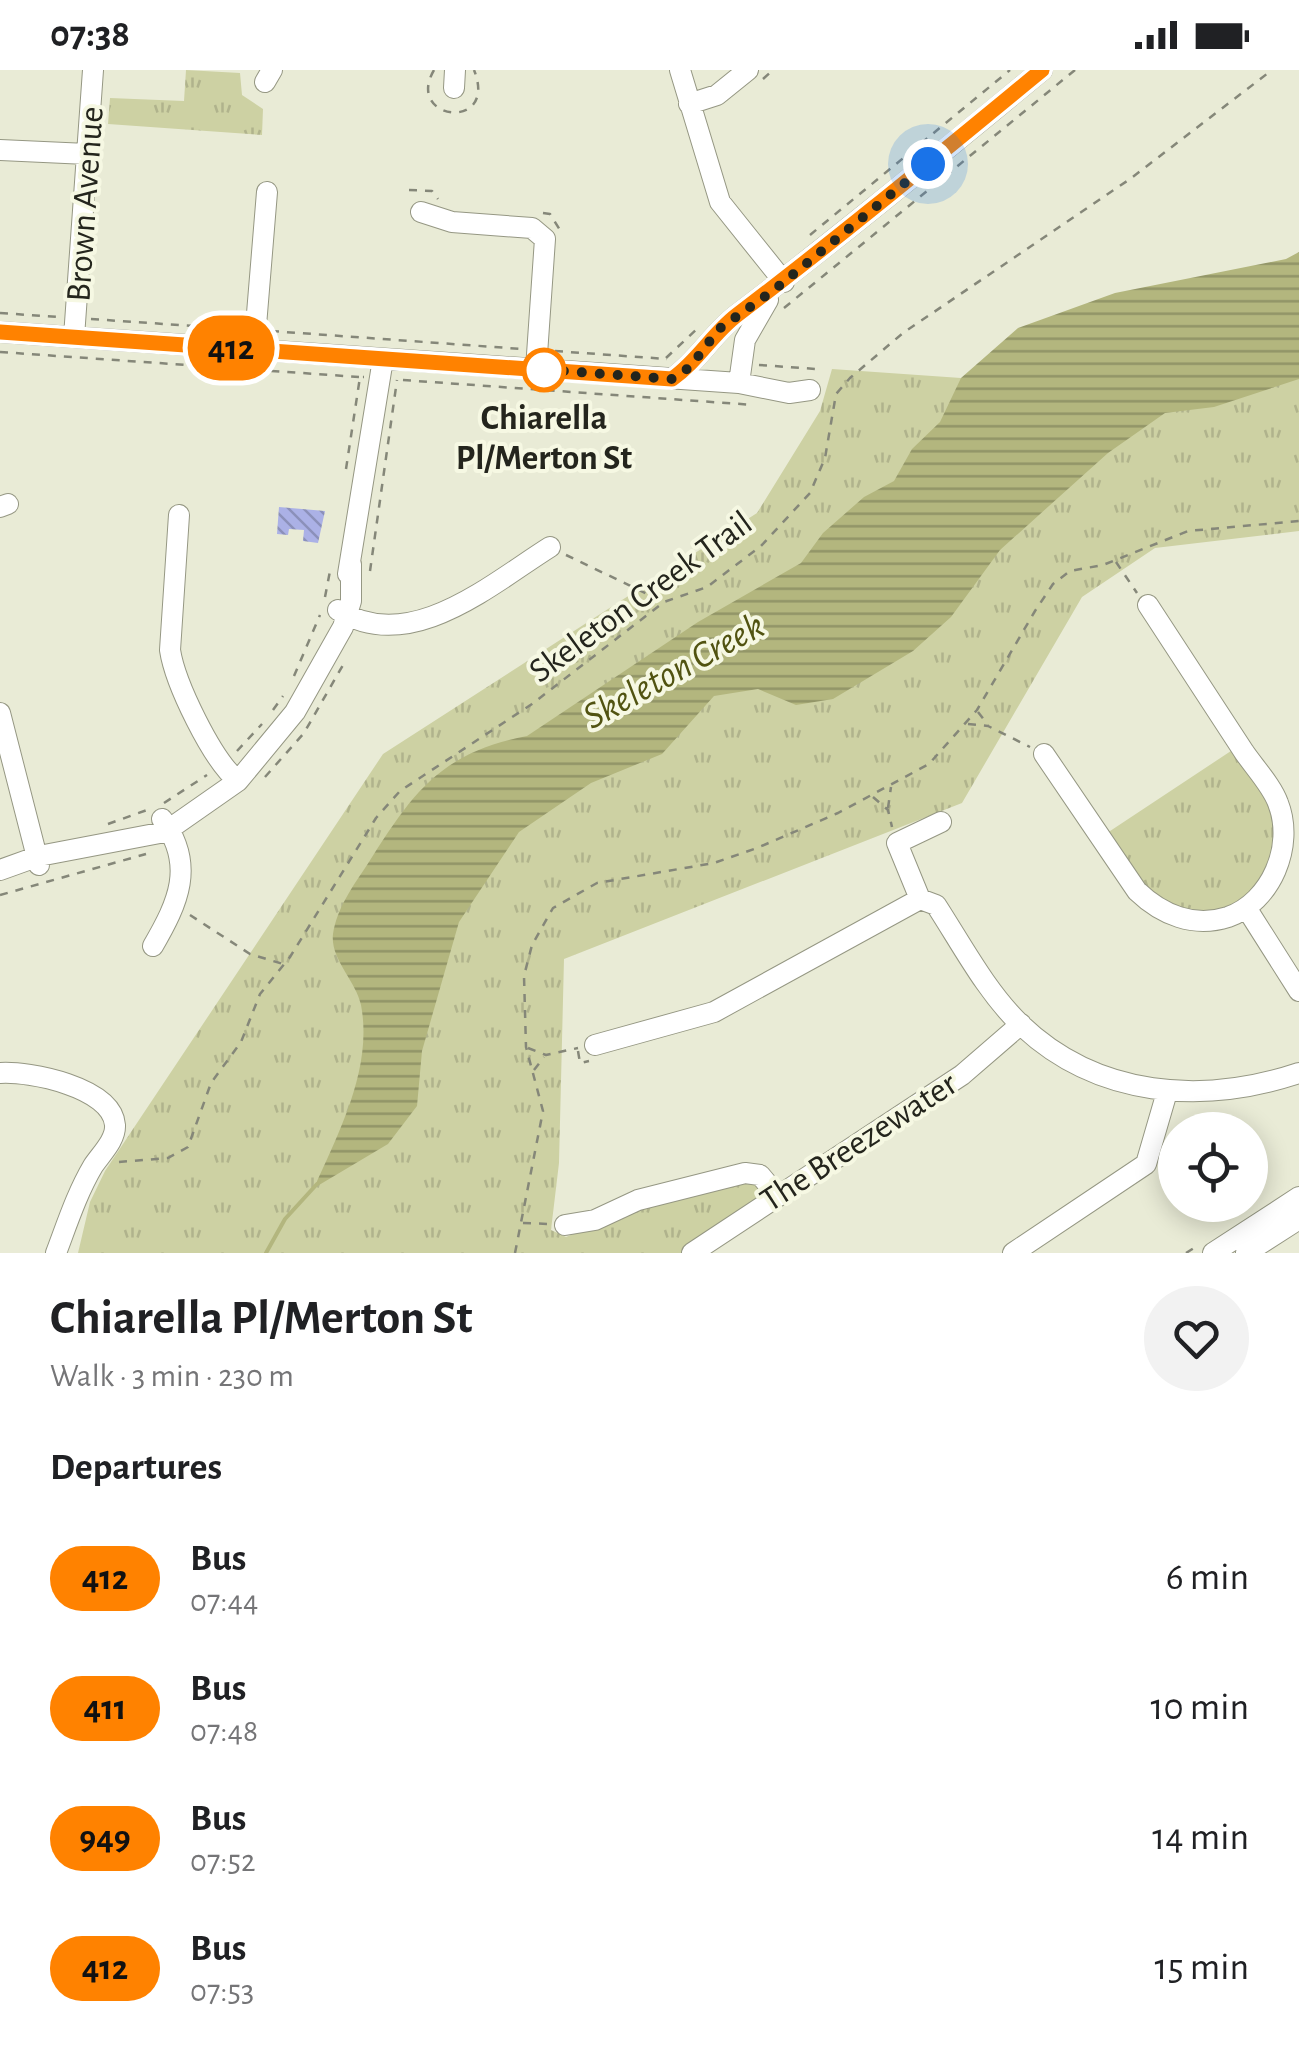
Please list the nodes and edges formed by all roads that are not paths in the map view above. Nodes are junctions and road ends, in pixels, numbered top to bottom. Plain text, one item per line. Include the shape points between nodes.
1 (93, 70) edge
2 (680, 70) edge
3 (748, 70) edge
4 (1042, 70) edge
5 (689, 104) junction
6 (0, 150) edge
7 (87, 154) junction
8 (268, 192) dead end
9 (421, 212) dead end
10 (779, 286) junction
11 (75, 328) junction
12 (0, 332) edge
13 (255, 340) junction
14 (536, 360) junction
15 (669, 369) junction
16 (381, 373) junction
17 (740, 374) junction
18 (816, 397) road end
19 (180, 515) dead end
20 (550, 547) road end
21 (1148, 605) road end
22 (344, 612) junction
23 (0, 713) edge
24 (1044, 754) road end
25 (230, 770) junction
26 (940, 822) dead end
27 (168, 837) junction
28 (37, 861) junction
29 (0, 874) edge
30 (920, 899) junction
31 (1247, 910) junction
32 (153, 946) dead end
33 (1299, 991) edge
34 (1021, 1024) junction
35 (589, 1051) road end
36 (0, 1073) edge
37 (1299, 1074) edge
38 (1167, 1092) junction
39 (776, 1194) junction
40 (1299, 1197) edge
41 (1299, 1218) edge
42 (565, 1225) road end
43 (56, 1253) edge
44 (692, 1253) edge
45 (1012, 1253) edge
46 (1212, 1253) edge
47 (1246, 1253) edge

1 - 7 street, Brown Avenue
2 - 5 street
3 - 5 street via 717,94
4 - 10 street
5 - 10 street via 720,202
6 - 7 street
7 - 11 street, Brown Avenue
8 - 13 street
9 - 14 street via 452,222 532,228 546,238
10 - 15 street via 719,329 691,365
10 - 17 street via 750,326
11 - 12 street
11 - 13 street
13 - 16 street
14 - 15 street
14 - 16 street
15 - 17 street
16 - 22 street
17 - 18 street
19 - 25 street via 171,660 178,686
20 - 22 street via 444,614 414,622
21 - 31 street via 1278,801 1282,852
22 - 25 street via 338,652 295,712 262,752
23 - 28 street
24 - 31 street via 1153,906 1207,922
25 - 27 street
26 - 30 street via 897,842
27 - 28 street via 132,838
27 - 32 street via 181,888
28 - 29 street
30 - 34 street via 936,905
30 - 35 street via 714,1012
31 - 33 street
34 - 38 street via 1083,1067
34 - 39 street, The Breezewater via 962,1075
36 - 43 street via 64,1082 114,1119 113,1136
37 - 38 street via 1255,1088
38 - 45 street via 1146,1164
39 - 42 street via 760,1175 745,1172
39 - 44 street, The Breezewater
40 - 46 street
41 - 47 street

